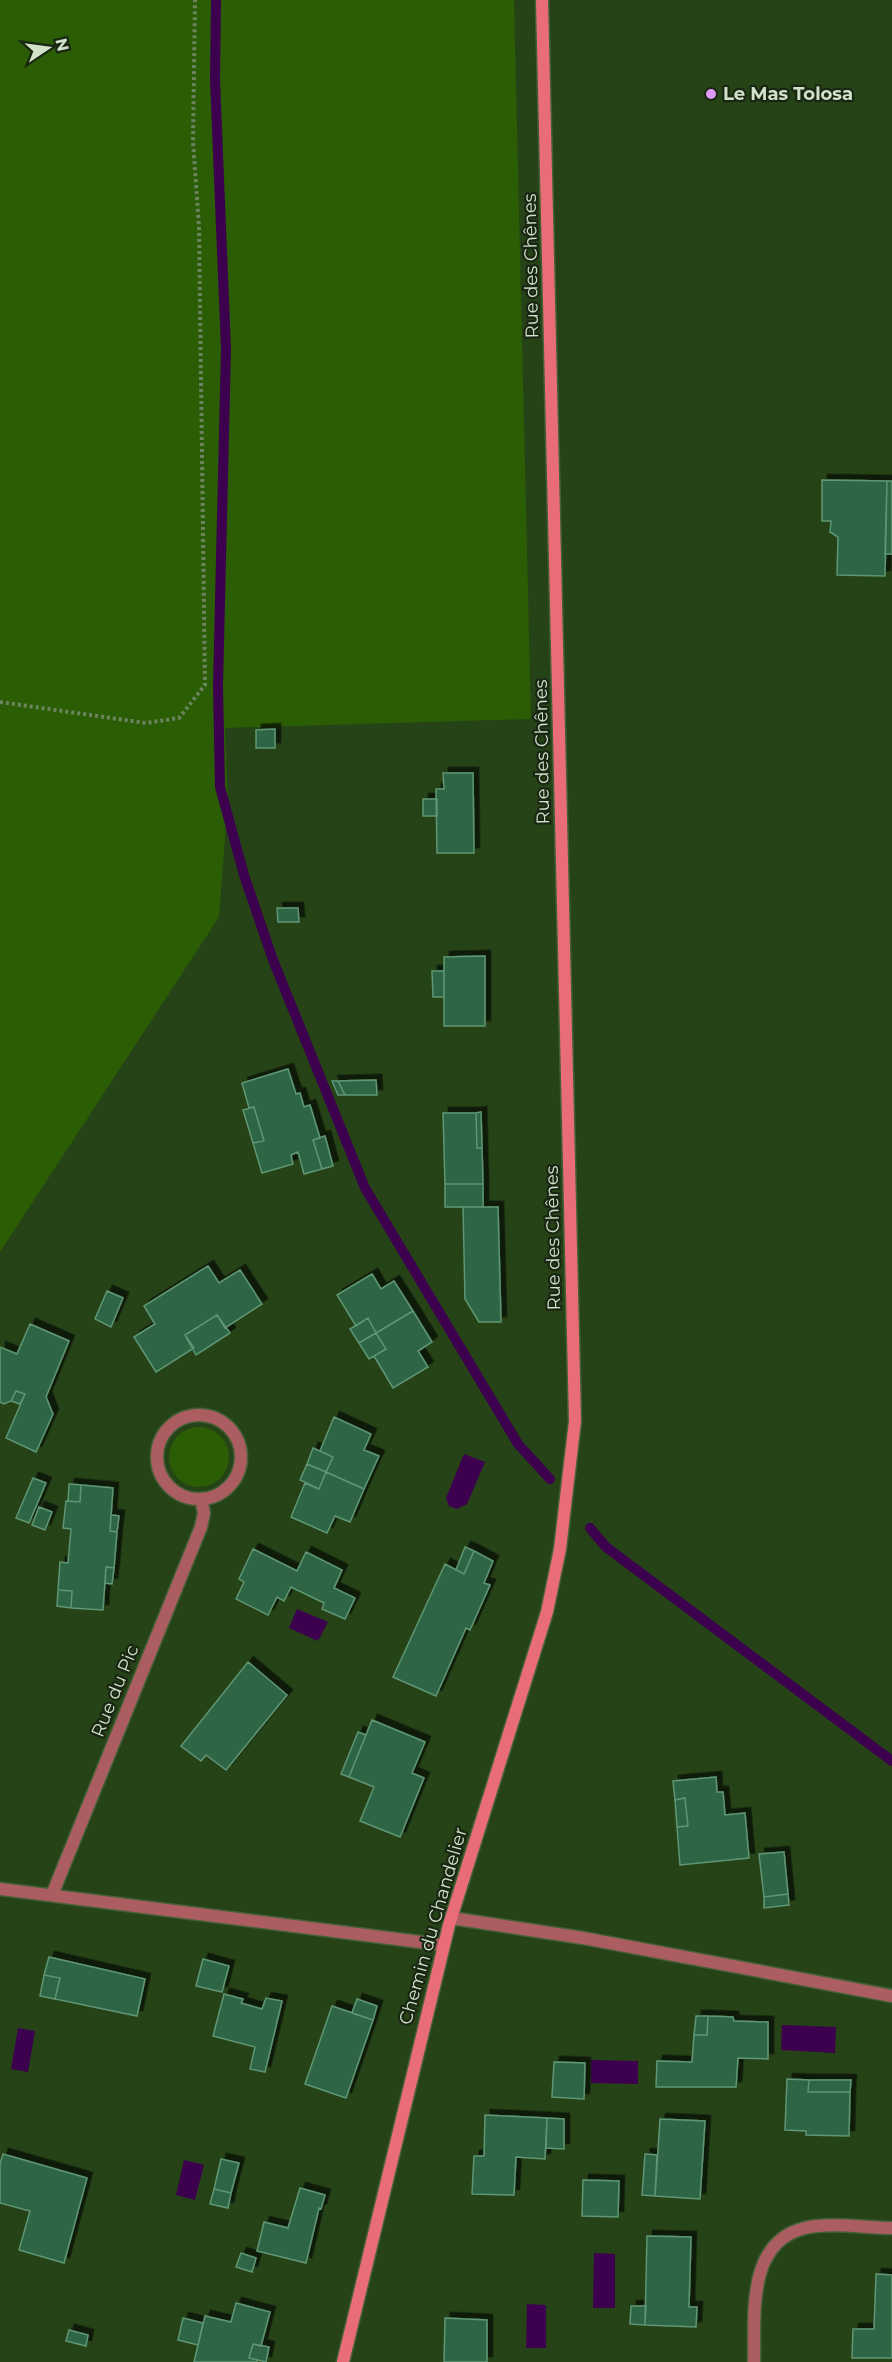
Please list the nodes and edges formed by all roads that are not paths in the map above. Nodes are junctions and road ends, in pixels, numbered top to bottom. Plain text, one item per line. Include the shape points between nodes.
1 (542, 0) edge
2 (201, 1499) junction
3 (566, 1502) joint
4 (0, 1889) edge
5 (52, 1895) junction
6 (451, 1918) junction
7 (444, 1945) junction
8 (892, 1996) edge
9 (892, 2228) edge
10 (343, 2362) edge
11 (754, 2362) edge

1 - 3 street, Rue des Chênes via 575,1421
2 - 2 street via 216,1496 237,1478 242,1461 240,1444 233,1430 220,1420 206,1414 190,1414 164,1432 157,1447 156,1463 161,1478 172,1490
2 - 5 street, Rue du Pic via 201,1527
3 - 6 street, Chemin du Chandelier via 547,1612
4 - 5 street
5 - 7 street
6 - 7 street, Chemin du Chandelier
6 - 8 street via 583,1938
7 - 10 street, Chemin du Chandelier
9 - 11 street via 818,2226 795,2231 775,2246 756,2282

